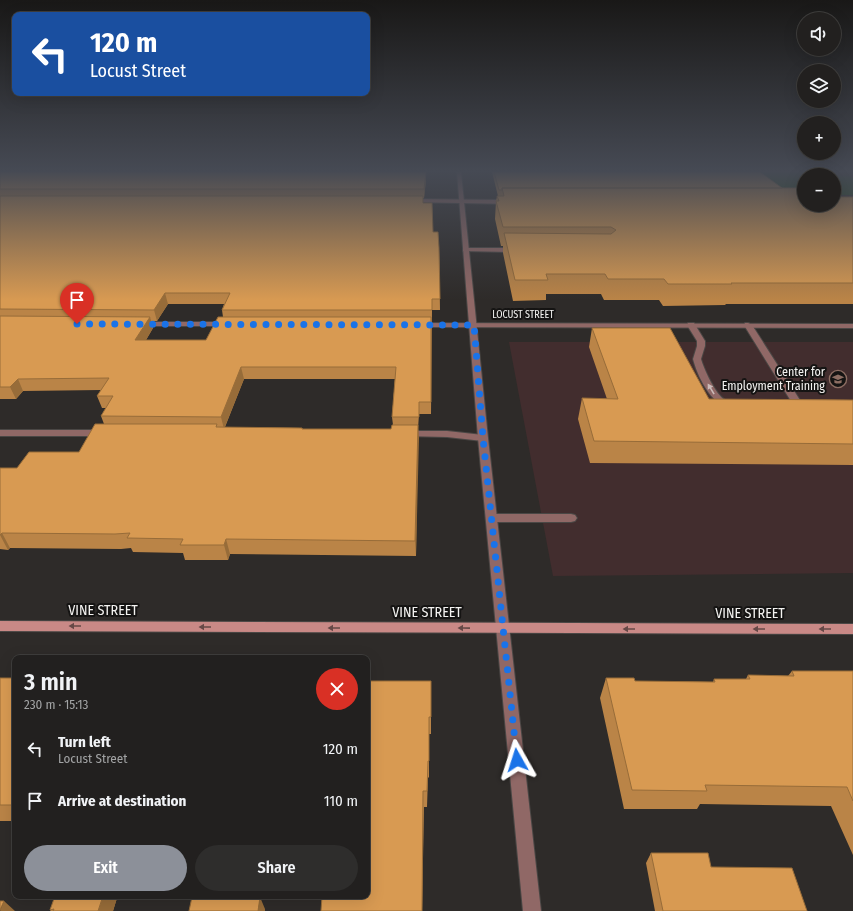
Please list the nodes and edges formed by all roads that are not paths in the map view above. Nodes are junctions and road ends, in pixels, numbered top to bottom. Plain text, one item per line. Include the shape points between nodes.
1 (462, 215) edge
2 (465, 250) junction
3 (520, 250) edge
4 (134, 324) edge
5 (236, 324) edge
6 (410, 325) edge
7 (474, 325) junction
8 (691, 325) junction
9 (748, 325) junction
10 (853, 326) edge
11 (738, 405) edge
12 (792, 407) edge
13 (0, 433) edge
14 (116, 433) edge
15 (399, 434) edge
16 (483, 438) junction
17 (492, 518) junction
18 (571, 518) dead end
19 (0, 626) edge
20 (504, 629) junction
21 (853, 629) edge
22 (532, 911) edge

1 - 2 street
2 - 3 street
2 - 7 street
4 - 5 street
6 - 7 street, LOCUST STREET
7 - 8 street, LOCUST STREET
7 - 16 street
8 - 9 street, LOCUST STREET
11 -> 8 street via 718,399 709,387 697,360 701,341
9 - 10 street, LOCUST STREET
9 - 12 street via 800,408
13 - 14 street
15 - 16 street via 447,434
16 - 17 street
17 - 18 street
17 - 20 street
20 -> 19 main road, VINE STREET
21 -> 20 main road, VINE STREET
20 - 22 street

